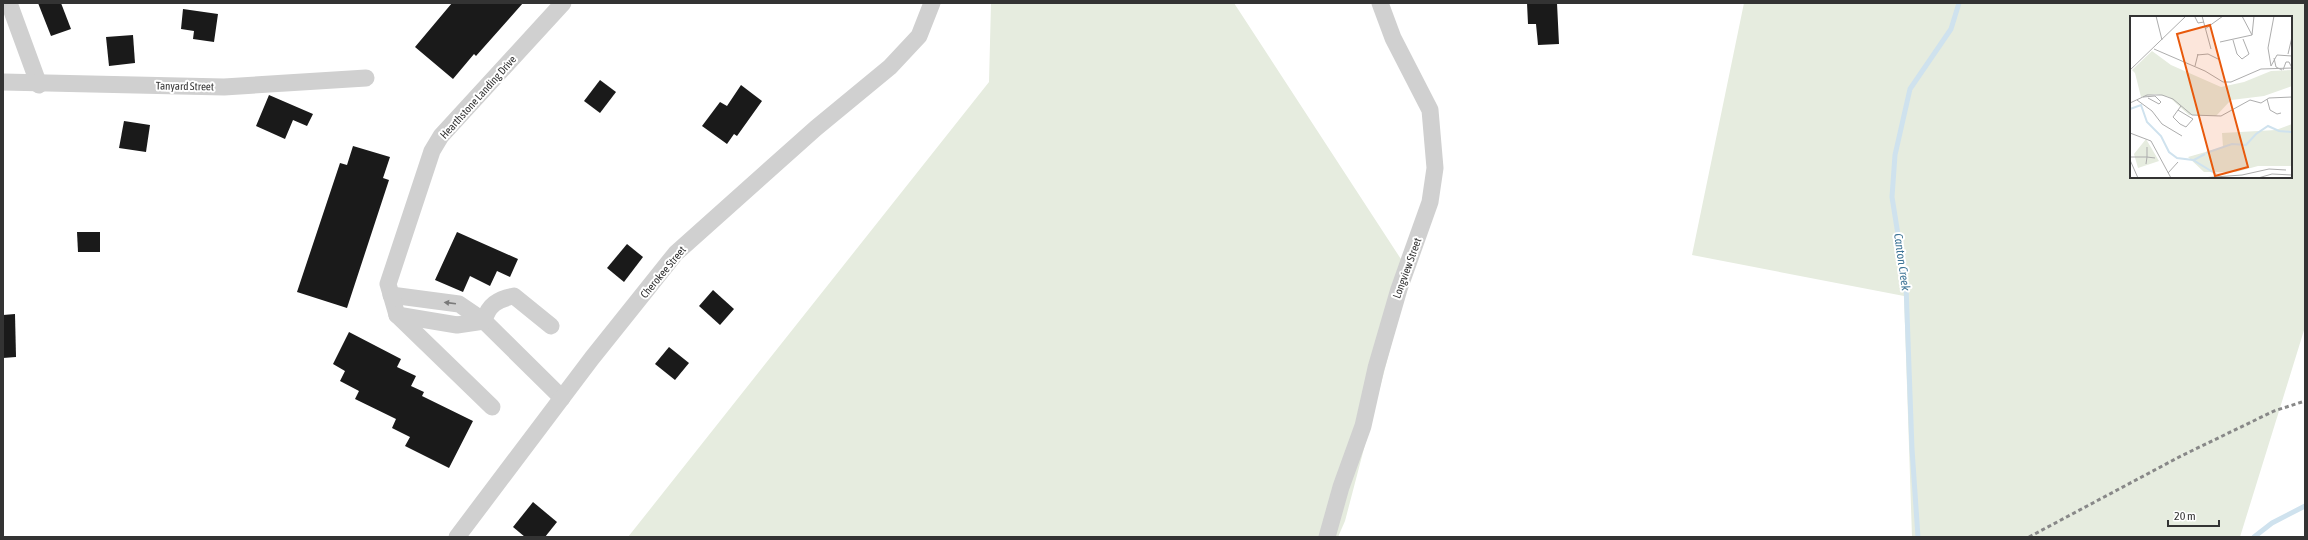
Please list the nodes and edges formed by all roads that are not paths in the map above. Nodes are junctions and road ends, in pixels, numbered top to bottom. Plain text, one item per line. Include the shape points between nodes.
1 (9, 3) edge
2 (563, 3) edge
3 (932, 3) edge
4 (1380, 3) edge
5 (366, 78) dead end
6 (3, 82) edge
7 (40, 84) junction
8 (391, 295) junction
9 (396, 315) junction
10 (484, 321) junction
11 (552, 326) dead end
12 (562, 398) junction
13 (492, 407) dead end
14 (457, 537) edge
15 (1327, 537) edge

1 - 7 street
2 - 8 street, Hearthstone Landing Drive via 441,136 432,151 388,284
3 - 12 street, Cherokee Street via 919,36 890,67 816,128 676,253
4 - 15 street, Longview Street via 1393,38 1430,110 1435,168 1430,202 1398,289 1363,426 1341,487
5 - 7 street, Tanyard Street via 224,87
6 - 7 street, Tanyard Street
8 - 9 street, Hearthstone Landing Drive
10 -> 8 street via 459,304
9 - 10 street via 457,325
9 - 13 street
10 - 11 street via 487,311 499,298 514,296
10 - 12 street
12 - 14 street, Cherokee Street

